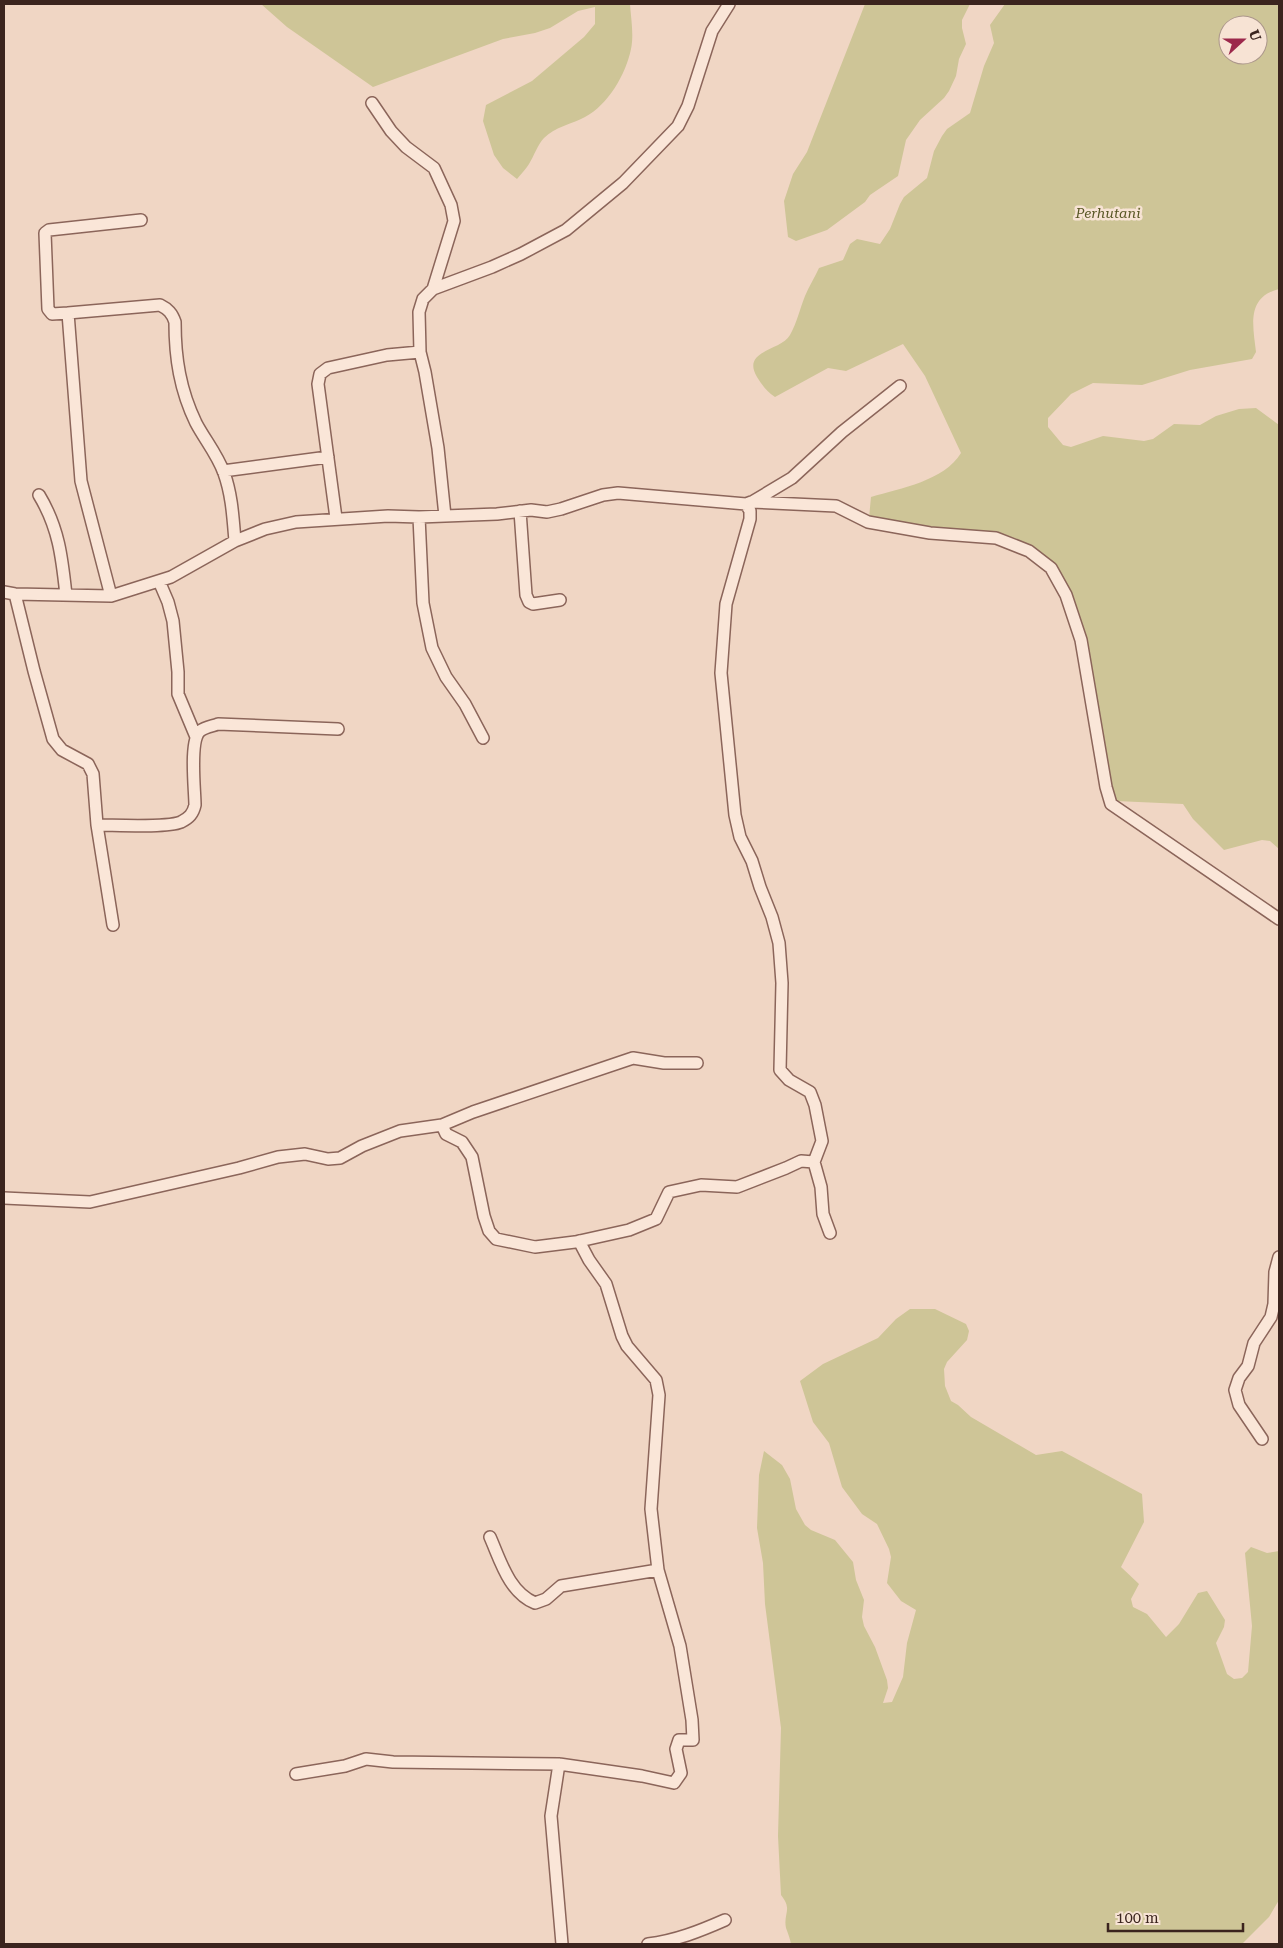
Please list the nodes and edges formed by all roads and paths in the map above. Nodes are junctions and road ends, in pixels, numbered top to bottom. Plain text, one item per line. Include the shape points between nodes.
1 (728, 4) edge
2 (372, 103) dead end
3 (141, 220) dead end
4 (433, 289) junction
5 (68, 313) junction
6 (420, 352) junction
7 (900, 386) dead end
8 (328, 457) junction
9 (224, 471) junction
10 (39, 495) dead end
11 (749, 503) junction
12 (520, 511) junction
13 (445, 516) junction
14 (419, 517) junction
15 (336, 518) junction
16 (235, 541) junction
17 (159, 581) junction
18 (9, 593) edge
19 (66, 595) junction
20 (111, 596) junction
21 (560, 600) dead end
22 (338, 729) dead end
23 (196, 737) junction
24 (483, 738) dead end
25 (97, 826) junction
26 (1279, 919) edge
27 (113, 925) dead end
28 (696, 1063) dead end
29 (442, 1125) junction
30 (814, 1162) junction
31 (4, 1198) edge
32 (830, 1233) dead end
33 (579, 1241) junction
34 (1279, 1257) edge
35 (1262, 1439) dead end
36 (490, 1537) dead end
37 (658, 1570) junction
38 (559, 1764) junction
39 (296, 1774) dead end
40 (724, 1920) dead end
41 (562, 1944) edge
42 (648, 1944) edge

1 - 4 street via 712,31 688,106 678,126 623,183 566,230 492,267
2 - 4 street via 406,147 434,168 451,204 454,221
3 - 5 street via 46,232 49,311 52,314
4 - 6 street via 423,299 419,312
5 - 9 street via 160,305 167,308 175,322 178,372 184,390 197,424
5 - 20 street via 81,481
6 - 8 street via 387,355 328,368 320,374 318,384
6 - 13 street via 438,448
7 - 11 street via 842,432 792,478
8 - 9 street
8 - 15 street
9 - 16 street via 230,493
10 - 19 street via 59,542
11 - 12 street via 618,493 555,511
11 - 26 street via 836,506 868,522 930,533 996,538 1029,551 1051,568 1066,595 1081,640 1110,804
11 - 30 street via 750,519 726,604 721,673 726,736 740,837 752,861 779,943 782,983 780,1070 789,1080 810,1092 815,1105 822,1141
12 - 13 street
12 - 21 street via 529,602
13 - 14 street
14 - 15 street
14 - 24 street via 423,603 432,648
15 - 16 street via 265,529
16 - 17 street via 182,572
17 - 20 street
17 - 23 street via 173,621 178,694
18 - 19 street
18 - 25 street via 55,744 88,764 93,774
19 - 20 street
22 - 23 street via 218,724 200,731
23 - 25 street via 195,805 188,818 173,824
25 - 27 street
28 - 29 street via 664,1063 633,1058
29 - 31 street via 400,1131 340,1158 305,1154 278,1157 90,1202
29 - 33 street via 446,1134 462,1142 472,1156 484,1216 489,1231 496,1239 535,1248
30 - 32 street via 821,1187 823,1214
30 - 33 street via 801,1161 737,1187 701,1184 669,1192 656,1219 629,1230
33 - 37 street via 606,1284 622,1336 656,1380 659,1394 650,1509
34 - 35 street via 1274,1272 1271,1317 1254,1343 1248,1366 1236,1390 1239,1405
36 - 37 street via 506,1575 525,1599 535,1603 546,1599 561,1586
37 - 38 street via 680,1646 692,1720 693,1740 678,1740 676,1749 681,1773 674,1783
38 - 39 street via 366,1759
38 - 41 street via 551,1816
40 - 42 street via 698,1931

